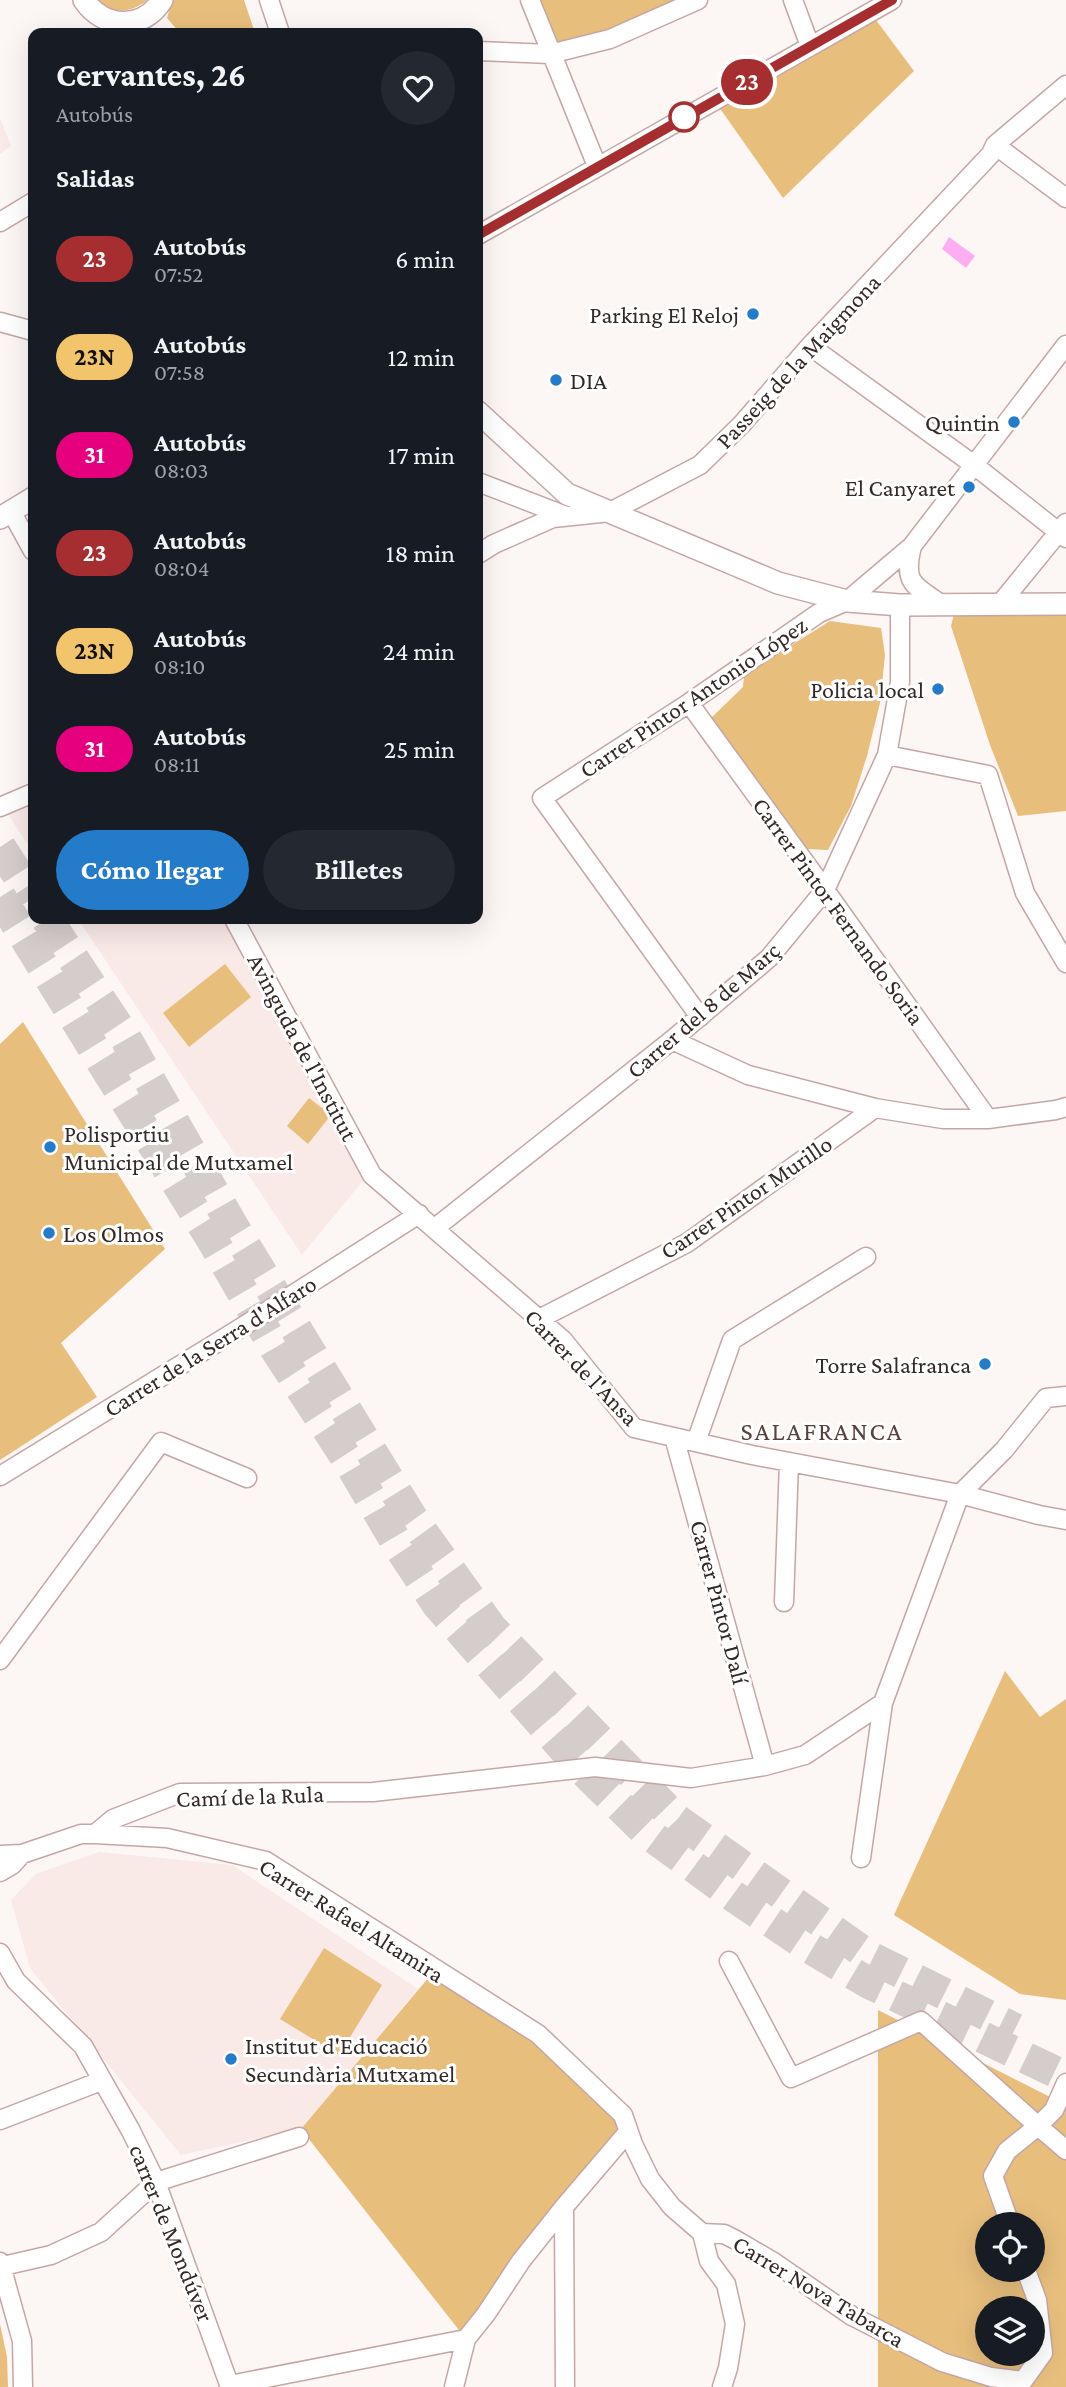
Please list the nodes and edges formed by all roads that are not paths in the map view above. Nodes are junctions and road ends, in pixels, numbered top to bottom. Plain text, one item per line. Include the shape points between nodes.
1 (85, 0) edge
2 (162, 0) edge
3 (270, 0) edge
4 (530, 0) edge
5 (698, 0) edge
6 (793, 0) edge
7 (892, 0) edge
8 (152, 25) edge
9 (279, 28) edge
10 (810, 46) junction
11 (483, 51) edge
12 (550, 54) junction
13 (1066, 85) edge
14 (995, 145) junction
15 (597, 166) junction
16 (1066, 198) edge
17 (28, 205) edge
18 (0, 222) edge
19 (483, 232) edge
20 (0, 322) edge
21 (28, 330) edge
22 (1066, 345) edge
23 (810, 346) junction
24 (483, 417) edge
25 (974, 465) junction
26 (483, 484) edge
27 (28, 501) edge
28 (610, 512) junction
29 (6, 515) edge
30 (567, 516) junction
31 (1063, 531) edge
32 (28, 544) edge
33 (912, 546) junction
34 (483, 551) edge
35 (847, 601) junction
36 (900, 604) junction
37 (942, 604) junction
38 (1000, 604) junction
39 (1066, 604) edge
40 (689, 703) junction
41 (887, 755) junction
42 (28, 795) edge
43 (0, 807) edge
44 (825, 890) junction
45 (237, 924) edge
46 (1066, 963) edge
47 (700, 1017) junction
48 (673, 1040) junction
49 (1066, 1107) edge
50 (875, 1108) junction
51 (988, 1119) junction
52 (372, 1175) joint
53 (419, 1214) junction
54 (435, 1228) junction
55 (866, 1257) dead end
56 (539, 1319) junction
57 (1066, 1396) edge
58 (674, 1437) junction
59 (696, 1442) junction
60 (789, 1462) junction
61 (0, 1476) edge
62 (247, 1478) dead end
63 (960, 1494) junction
64 (1066, 1520) edge
65 (785, 1602) dead end
66 (0, 1660) edge
67 (883, 1703) junction
68 (765, 1766) junction
69 (94, 1834) junction
70 (22, 1854) junction
71 (0, 1855) edge
72 (861, 1858) dead end
73 (0, 1872) edge
74 (0, 1953) edge
75 (729, 1961) dead end
76 (101, 2081) junction
77 (1066, 2083) edge
78 (0, 2120) edge
79 (1038, 2126) junction
80 (628, 2132) junction
81 (299, 2137) dead end
82 (1066, 2150) edge
83 (156, 2182) junction
84 (564, 2207) junction
85 (1006, 2212) edge
86 (702, 2233) junction
87 (1, 2264) edge
88 (1030, 2282) edge
89 (466, 2339) junction
90 (230, 2386) edge
91 (23, 2387) edge
92 (454, 2387) edge
93 (565, 2387) edge
94 (722, 2387) edge

1 - 8 street via 103,18
2 - 8 street
3 - 9 street
4 - 12 street
5 - 12 street via 610,39
6 - 10 street
7 - 10 street
10 - 15 street
11 - 12 street
12 - 15 street
13 - 14 street, Passeig de la Maigmona
14 - 16 street
14 - 23 street, Passeig de la Maigmona
15 - 19 street
17 - 18 street
20 - 21 street
22 - 25 street, Carrer Pintor Antonio López
23 - 25 street
23 - 28 street, Passeig de la Maigmona via 700,465
24 - 28 street via 568,494
25 - 31 street
25 - 33 street, Carrer Pintor Antonio López
26 - 30 street
27 - 29 street
28 - 30 street, Passeig de la Maigmona
28 - 35 street via 778,583
29 - 32 street
30 - 34 street, Passeig de la Maigmona via 553,518
31 - 38 street
33 - 35 street, Carrer Pintor Antonio López
33 - 37 street via 907,565 913,585
35 - 36 street
35 - 40 street, Carrer Pintor Antonio López via 819,613
36 - 37 street
36 - 41 street, Carrer del 8 de Març via 900,682
37 - 38 street
38 - 39 street
40 - 44 street, Carrer Pintor Fernando Soria
40 - 47 street, Carrer Pintor Antonio López via 542,798
41 - 44 street, Carrer del 8 de Març
41 - 46 street via 988,775 1025,893
42 - 43 street
44 - 47 street, Carrer del 8 de Març via 769,958
44 - 51 street, Carrer Pintor Fernando Soria
45 - 52 street, Avinguda de l'Institut
47 - 48 street, Carrer del 8 de Març
48 - 50 street via 748,1075
48 - 54 street, Carrer del 8 de Març
49 - 51 street
50 - 51 street via 943,1119
50 - 56 street, Carrer Pintor Murillo via 687,1243
52 - 53 street, Carrer de l'Ansa
53 - 54 street, Carrer de l'Ansa
53 - 61 street, Carrer de la Serra d'Alfaro
54 - 56 street, Carrer de l'Ansa
55 - 59 street via 732,1339
56 - 58 street, Carrer de l'Ansa via 563,1340 634,1428
57 - 63 street via 1046,1398
58 - 59 street, Carrer de l'Ansa
58 - 68 street, Carrer Pintor Dalí
59 - 60 street, Carrer de l'Ansa
60 - 63 street, Carrer de l'Ansa
60 - 65 street
62 - 66 street via 161,1442
63 - 64 street, Carrer de l'Ansa
63 - 67 street
67 - 68 street, Camí de la Rula via 805,1755
67 - 72 street
68 - 69 street, Camí de la Rula via 691,1778 595,1767 373,1792 180,1793 113,1819
69 - 70 street, Carrer Rafael Altamira
69 - 80 street, Carrer Rafael Altamira via 167,1838 266,1861 538,2034 623,2115
70 - 71 street, Carrer Rafael Altamira
70 - 73 street, Carrer Rafael Altamira
74 - 76 street, carrer de Mondúver via 16,1981 83,2046
75 - 79 street via 791,2078 921,2021
76 - 78 street
76 - 83 street, carrer de Mondúver
77 - 79 street via 1054,2110
79 - 82 street
79 - 85 street via 1007,2151 993,2176
80 - 84 street
80 - 86 street, Carrer Nova Tabarca via 650,2179 672,2207
81 - 83 street
83 - 87 street via 101,2232 51,2255
83 - 90 street, carrer de Mondúver
84 - 89 street
84 - 93 street
86 - 88 street, Carrer Nova Tabarca via 724,2234 852,2316 942,2362 991,2377 1023,2381 1043,2353
86 - 94 street via 709,2261 726,2284 735,2324
87 - 91 street via 22,2341
89 - 90 street
89 - 92 street

